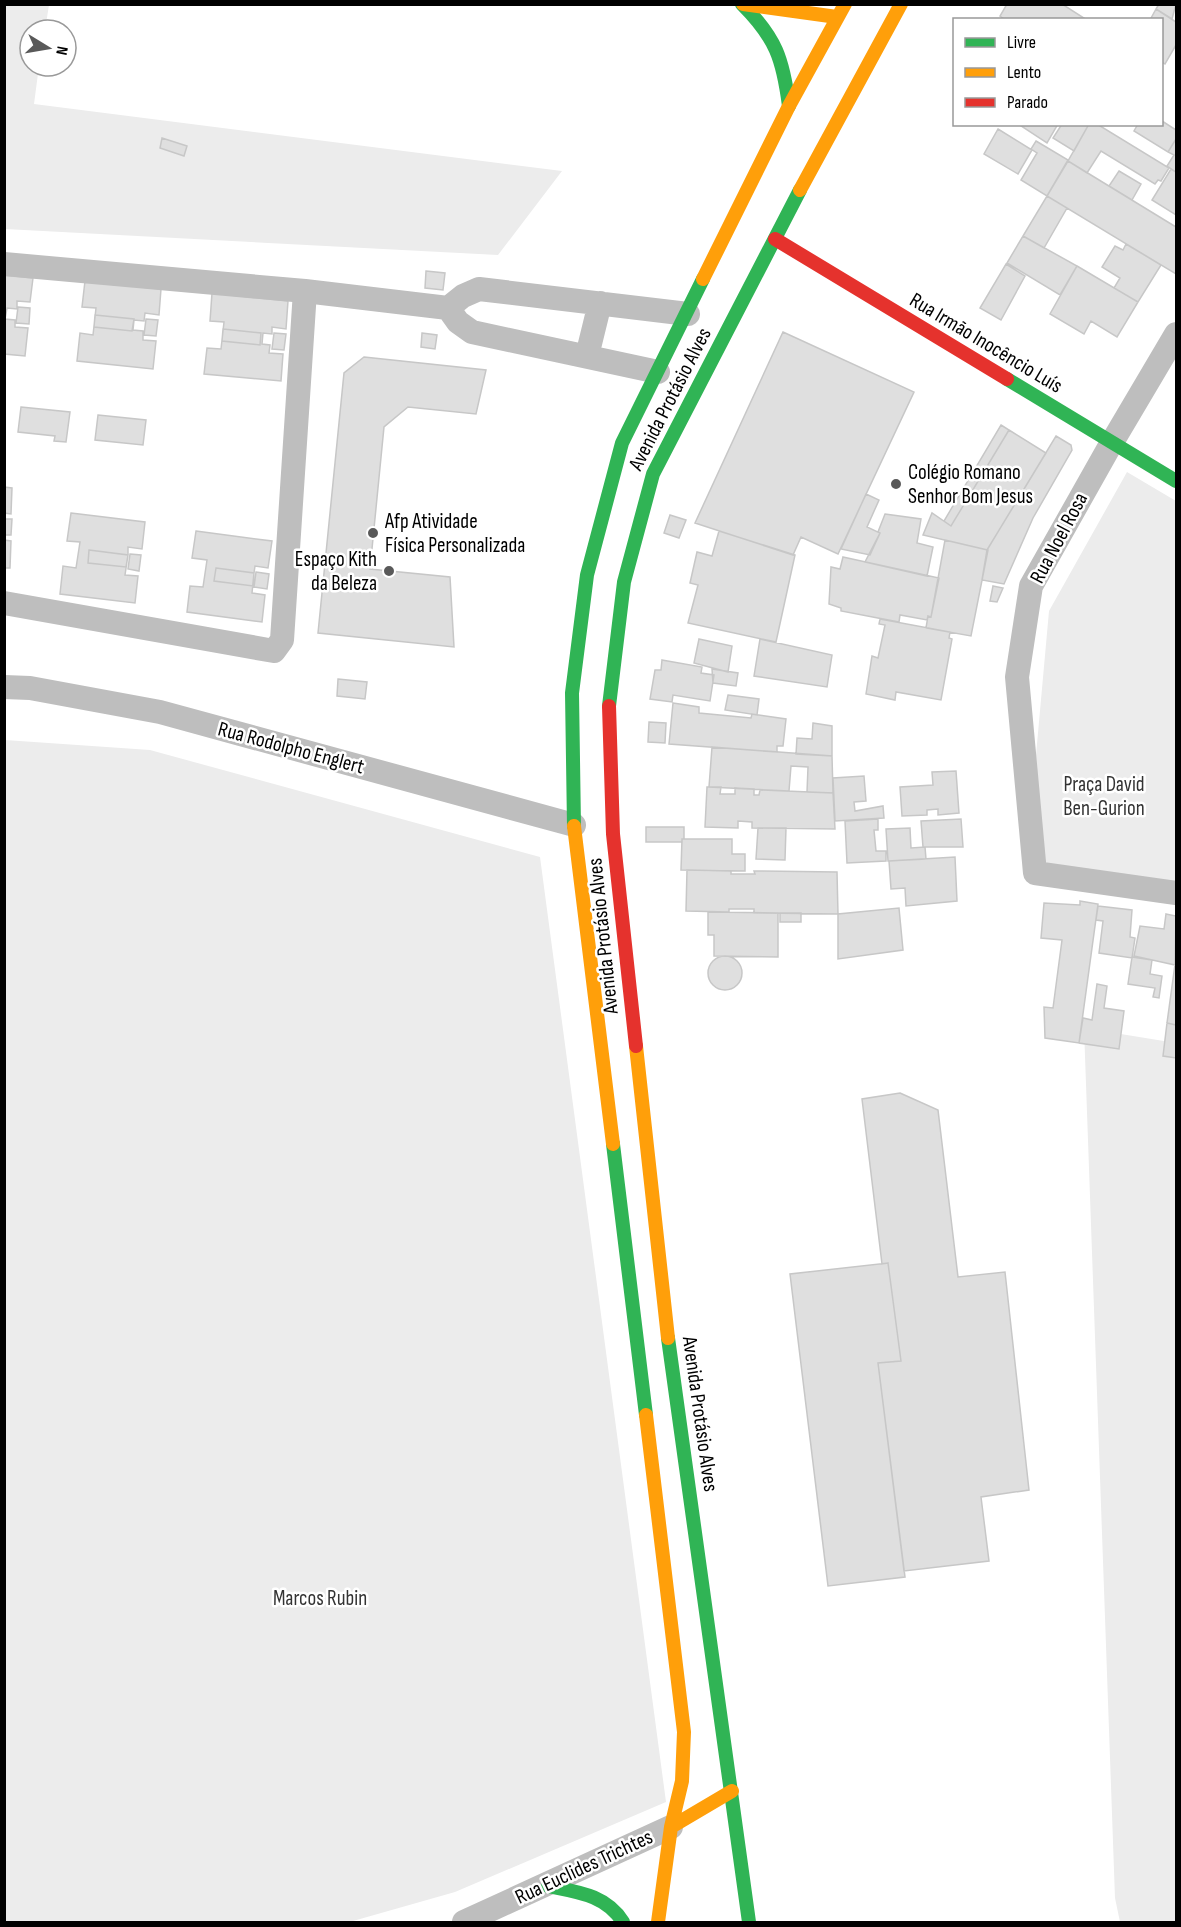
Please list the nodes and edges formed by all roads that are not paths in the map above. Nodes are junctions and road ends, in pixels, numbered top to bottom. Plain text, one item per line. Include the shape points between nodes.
1 (742, 4) edge
2 (820, 4) edge
3 (845, 4) edge
4 (902, 4) edge
5 (837, 17) junction
6 (858, 19) dead end
7 (893, 19) junction
8 (876, 20) dead end
9 (842, 39) dead end
10 (845, 81) dead end
11 (789, 106) junction
12 (843, 107) junction
13 (775, 239) junction
14 (4, 264) edge
15 (305, 291) junction
16 (600, 303) junction
17 (448, 308) junction
18 (688, 314) junction
19 (1176, 334) edge
20 (587, 357) junction
21 (658, 372) junction
22 (1111, 444) junction
23 (1176, 481) edge
24 (4, 603) edge
25 (4, 687) edge
26 (574, 825) junction
27 (1176, 893) edge
28 (732, 1791) junction
29 (672, 1827) junction
30 (548, 1886) junction
31 (465, 1923) edge
32 (623, 1923) edge
33 (658, 1923) edge
34 (749, 1923) edge

1 - 5 main road
1 - 11 main road via 778,46
2 - 5 main road
3 - 5 main road, Avenida Protásio Alves
4 - 7 main road, Avenida Protásio Alves
5 - 6 main road
5 - 9 main road
5 - 11 main road, Avenida Protásio Alves
7 - 8 main road
7 - 12 main road, Avenida Protásio Alves
10 - 12 main road
11 - 18 main road, Avenida Protásio Alves
12 - 13 main road, Avenida Protásio Alves
13 - 22 main road, Rua Irmão Inocêncio Luís
13 - 28 main road, Avenida Protásio Alves via 652,474 624,582 609,694 613,834 662,1291
14 - 15 street
15 - 17 street
15 - 24 street via 280,646 267,652
16 - 17 street via 479,289
16 - 18 street
16 - 20 street
17 - 20 street via 472,332
18 - 21 main road, Avenida Protásio Alves
19 - 22 street, Rua Noel Rosa
20 - 21 street
21 - 26 main road, Avenida Protásio Alves via 622,443 587,575 572,693
22 - 23 main road, Rua Irmão Inocêncio Luís
22 - 27 street, Rua Noel Rosa via 1031,586 1017,676 1035,873
25 - 26 street, Rua Rodolpho Englert via 30,688 160,712
26 - 29 main road, Avenida Protásio Alves via 684,1732 682,1781
28 - 29 main road
28 - 34 main road, Avenida Protásio Alves
29 - 30 street, Rua Euclides Trichtes
29 - 33 main road, Avenida Protásio Alves
30 - 31 street, Rua Euclides Trichtes
30 - 32 main road via 591,1894 617,1909

